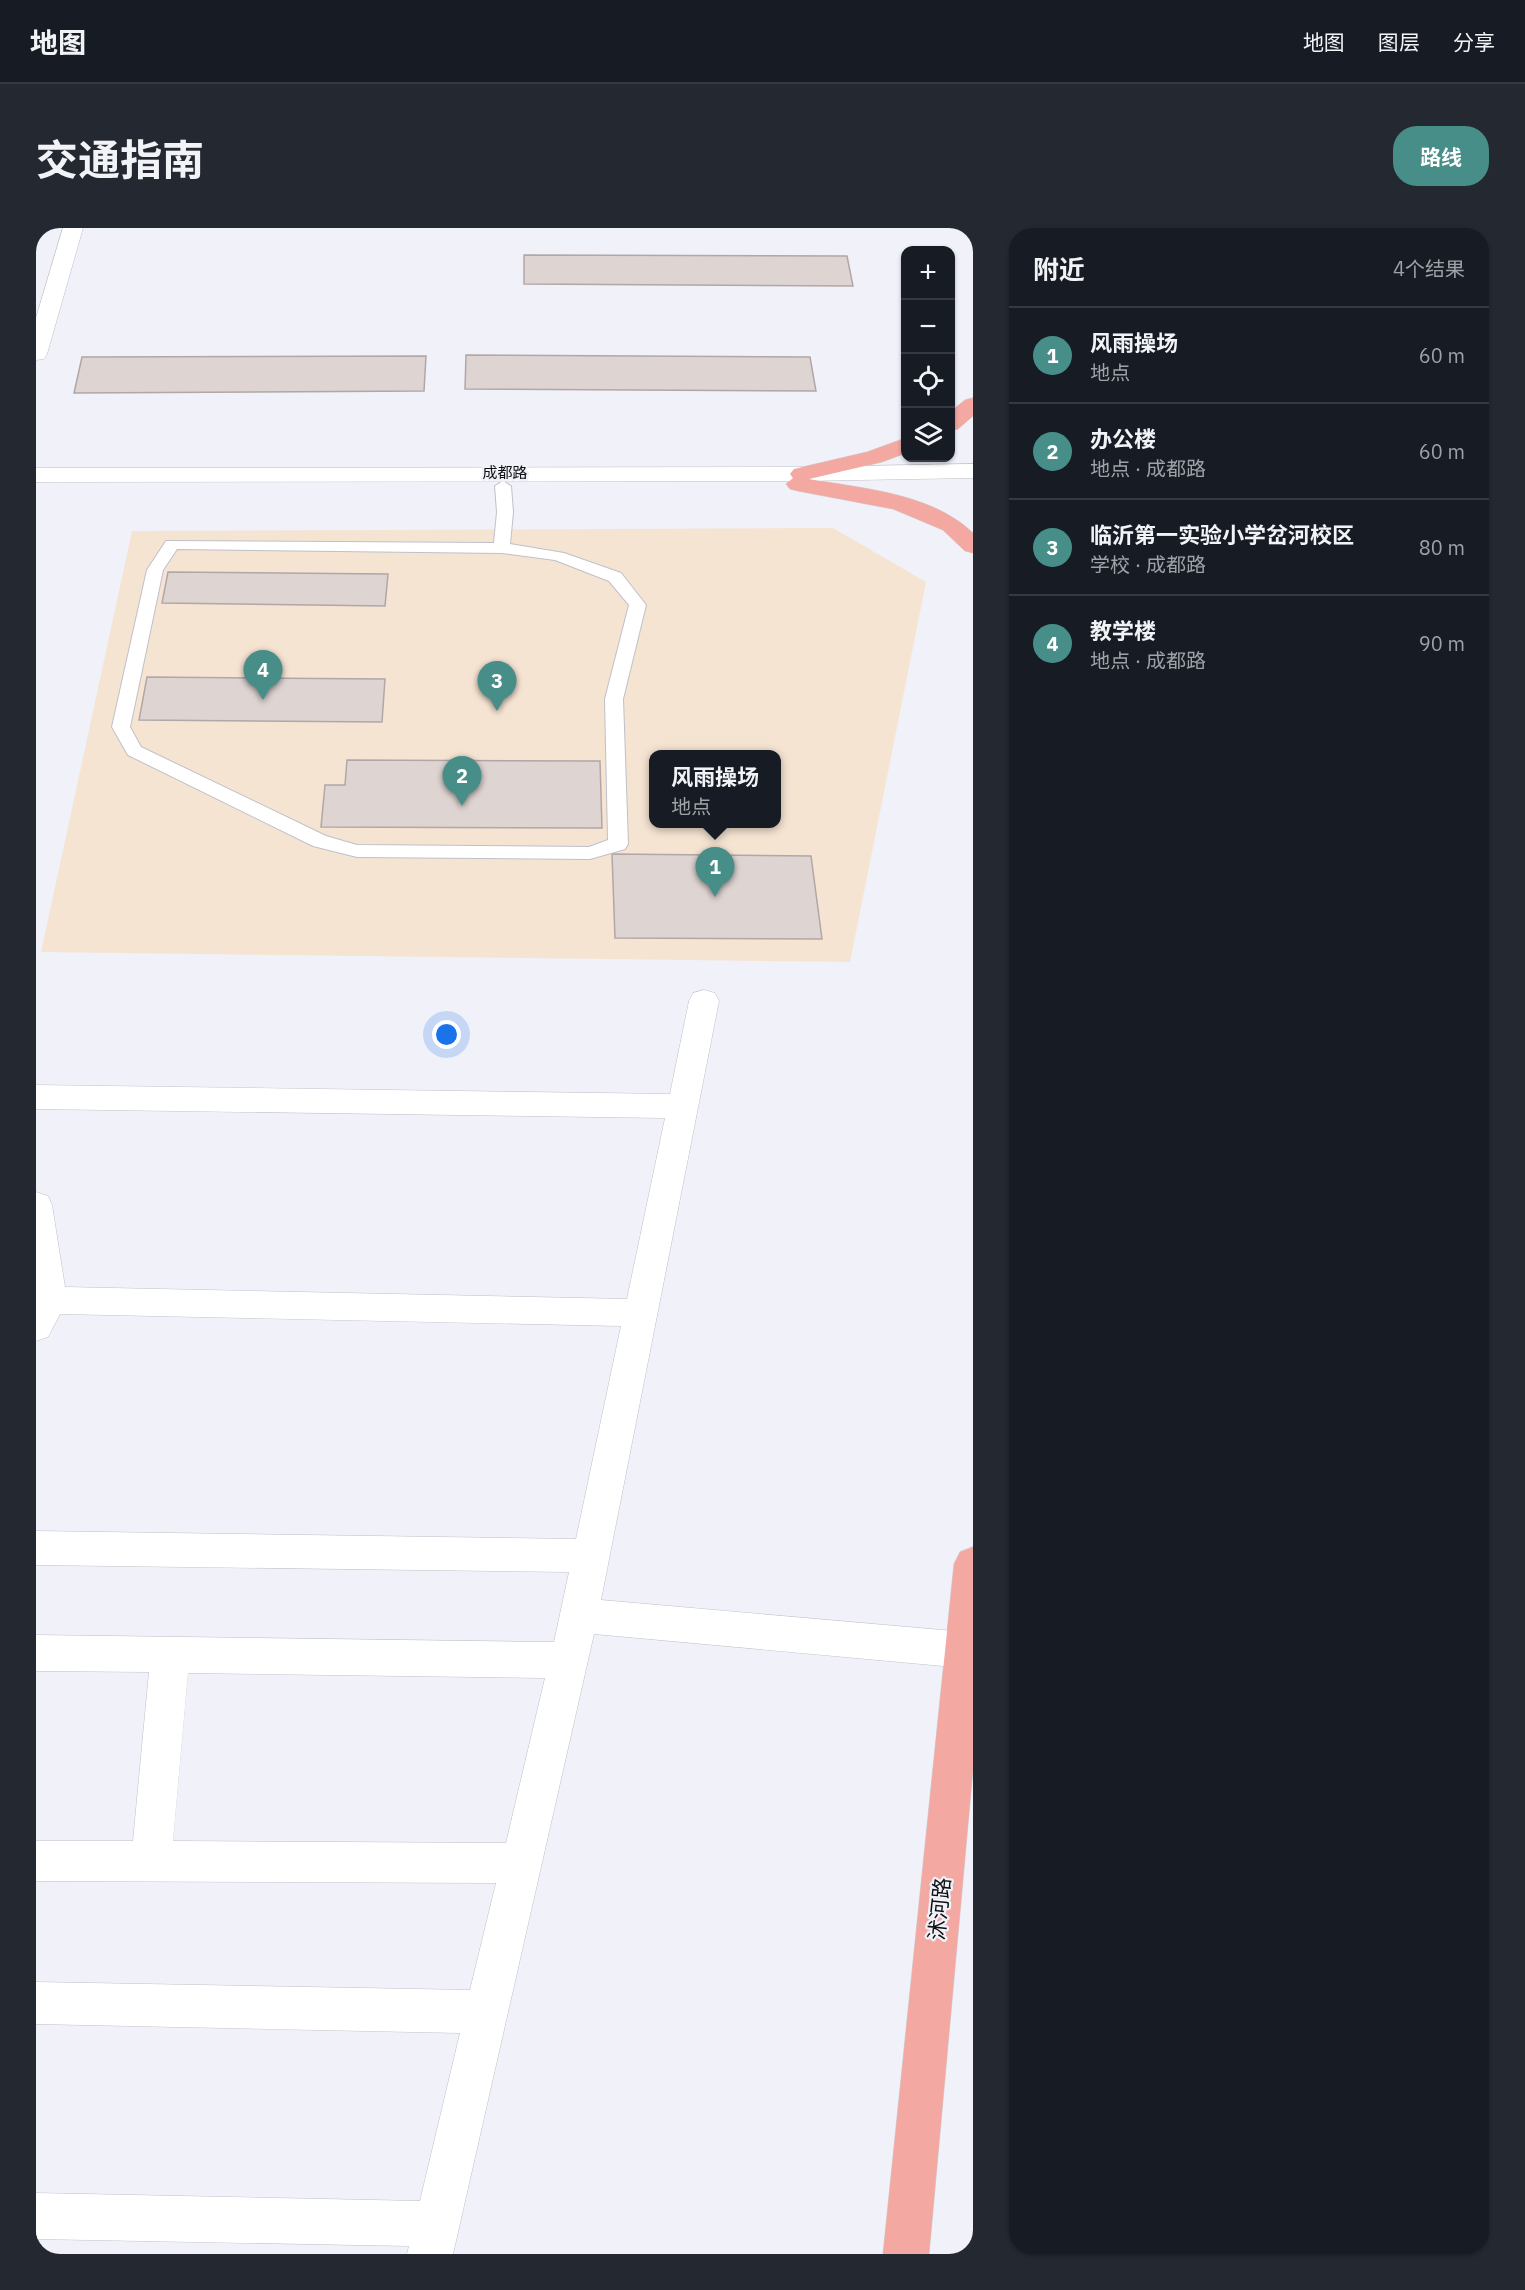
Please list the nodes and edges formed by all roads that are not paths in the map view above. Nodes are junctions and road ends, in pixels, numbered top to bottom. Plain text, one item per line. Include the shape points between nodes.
1 (73, 228) edge
2 (36, 354) edge
3 (973, 405) edge
4 (955, 421) edge
5 (901, 447) edge
6 (973, 471) edge
7 (36, 475) edge
8 (800, 479) junction
9 (973, 485) edge
10 (503, 486) junction
11 (36, 490) edge
12 (973, 546) edge
13 (502, 548) junction
14 (704, 1001) dead end
15 (36, 1097) edge
16 (682, 1106) junction
17 (36, 1205) edge
18 (43, 1314) edge
19 (640, 1314) junction
20 (36, 1548) edge
21 (591, 1556) junction
22 (973, 1564) edge
23 (579, 1615) junction
24 (965, 1650) junction
25 (36, 1653) edge
26 (170, 1655) junction
27 (569, 1660) junction
28 (36, 1861) edge
29 (151, 1862) junction
30 (522, 1863) junction
31 (36, 2003) edge
32 (487, 2012) junction
33 (36, 2216) edge
34 (434, 2239) edge
35 (906, 2254) edge

1 - 2 street
3 - 4 main road
5 - 8 main road
6 - 8 street, 成都路
7 - 8 street, 成都路
8 - 9 street, 成都路
8 - 10 street, 成都路
8 - 12 main road via 899,503 951,525
10 - 11 street, 成都路
10 - 13 lane
13 - 13 lane via 172,544 155,570 121,727 134,751 320,841 357,851 590,853 618,844 614,699 638,605 615,578 558,556
14 - 16 street
15 - 16 street
16 - 19 street
17 - 18 street
18 - 19 street
19 - 21 street
20 - 21 street
21 - 23 street
22 - 24 main road, 沭河路
23 - 24 street
23 - 27 street
24 - 35 main road, 沭河路
25 - 26 street
26 - 27 street
26 - 29 street
27 - 30 street
28 - 29 street
29 - 30 street
30 - 32 street
31 - 32 street
32 - 34 street
33 - 34 street

